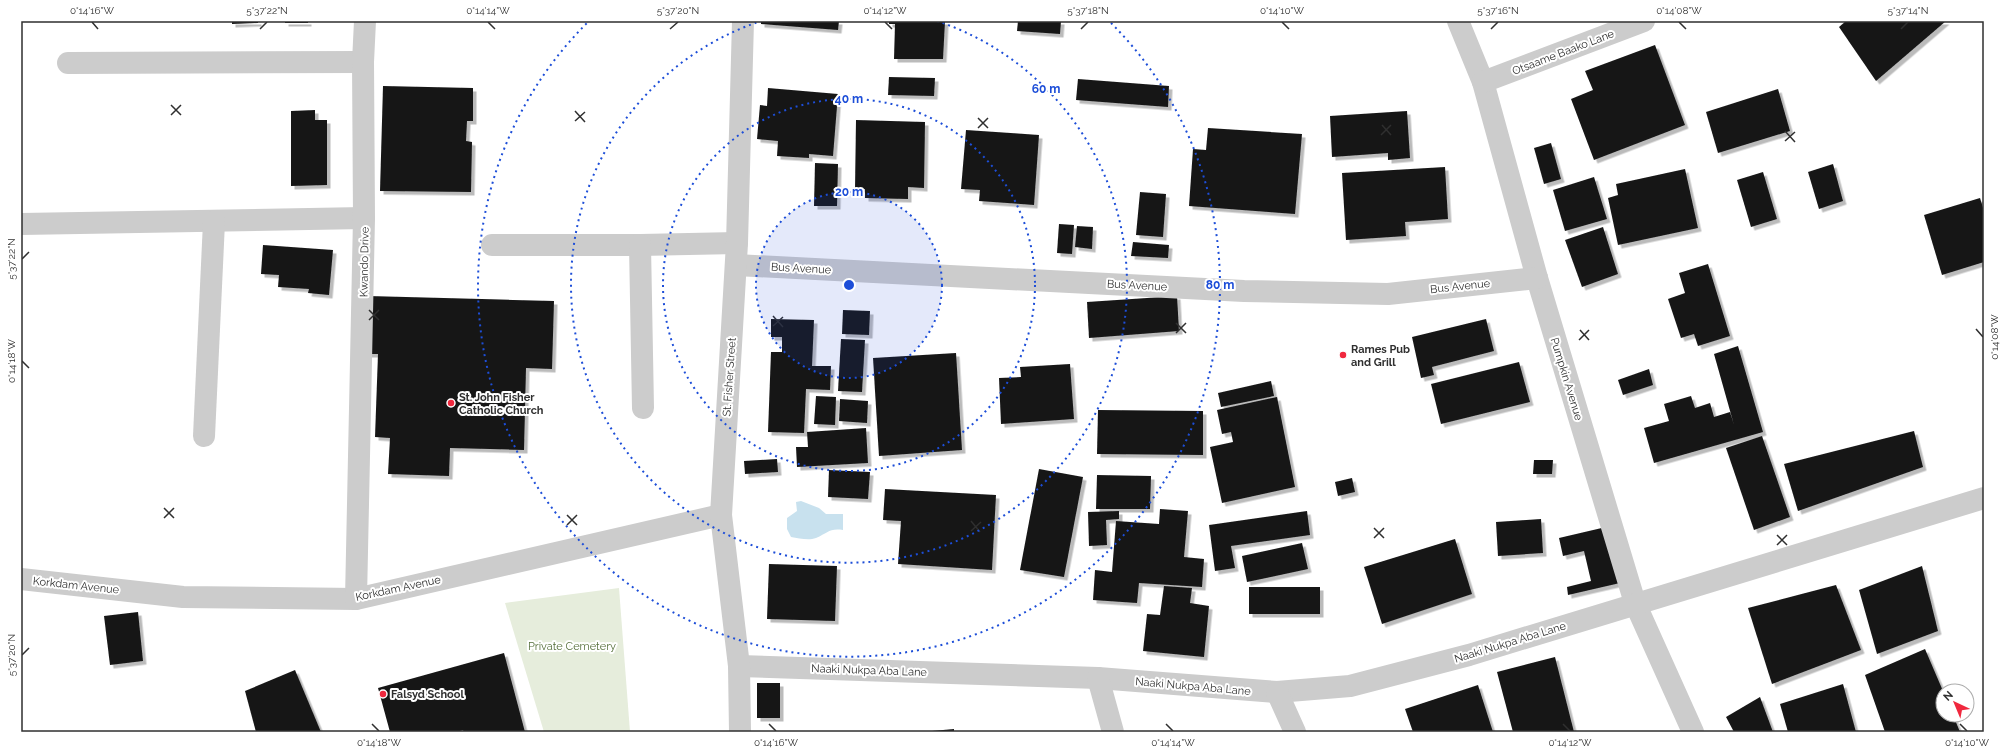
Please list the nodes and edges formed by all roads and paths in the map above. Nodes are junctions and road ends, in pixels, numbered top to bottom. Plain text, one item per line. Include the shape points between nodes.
1 (365, 21) edge
2 (743, 21) edge
3 (1458, 21) edge
4 (1644, 21) edge
5 (363, 62) junction
6 (68, 63) dead end
7 (1482, 82) junction
8 (364, 218) junction
9 (214, 222) junction
10 (21, 224) edge
11 (737, 243) junction
12 (492, 245) dead end
13 (640, 245) junction
14 (736, 265) junction
15 (1537, 278) junction
16 (643, 408) dead end
17 (204, 436) dead end
18 (1984, 498) edge
19 (721, 515) junction
20 (21, 579) edge
21 (356, 599) junction
22 (1635, 603) junction
23 (739, 666) junction
24 (1098, 678) junction
25 (1277, 692) junction
26 (740, 732) edge
27 (1113, 732) edge
28 (1295, 732) edge
29 (1693, 732) edge

1 - 5 street, Kwando Drive
2 - 11 street, St. Fisher Street
3 - 7 street, Pumpkin Avenue
4 - 7 street, Otsaame Baako Lane
5 - 6 street
5 - 8 street, Kwando Drive
7 - 15 street, Pumpkin Avenue
8 - 9 street
8 - 21 street, Kwando Drive
9 - 10 street
9 - 17 street
11 - 13 street
11 - 14 street, St. Fisher Street
12 - 13 street
13 - 16 street
14 - 15 street, Bus Avenue via 1244,291 1388,294
14 - 19 street, St. Fisher Street
15 - 22 street, Pumpkin Avenue
18 - 22 street, Naaki Nukpa Aba Lane
19 - 21 street, Korkdam Avenue
19 - 23 street, St. Fisher Street
20 - 21 street, Korkdam Avenue via 183,596
22 - 25 street, Naaki Nukpa Aba Lane via 1469,655 1350,686
22 - 29 street, Pumpkin Avenue
23 - 24 street, Naaki Nukpa Aba Lane
23 - 26 street, St. Fisher Street
24 - 25 street, Naaki Nukpa Aba Lane
24 - 27 street
25 - 28 street

